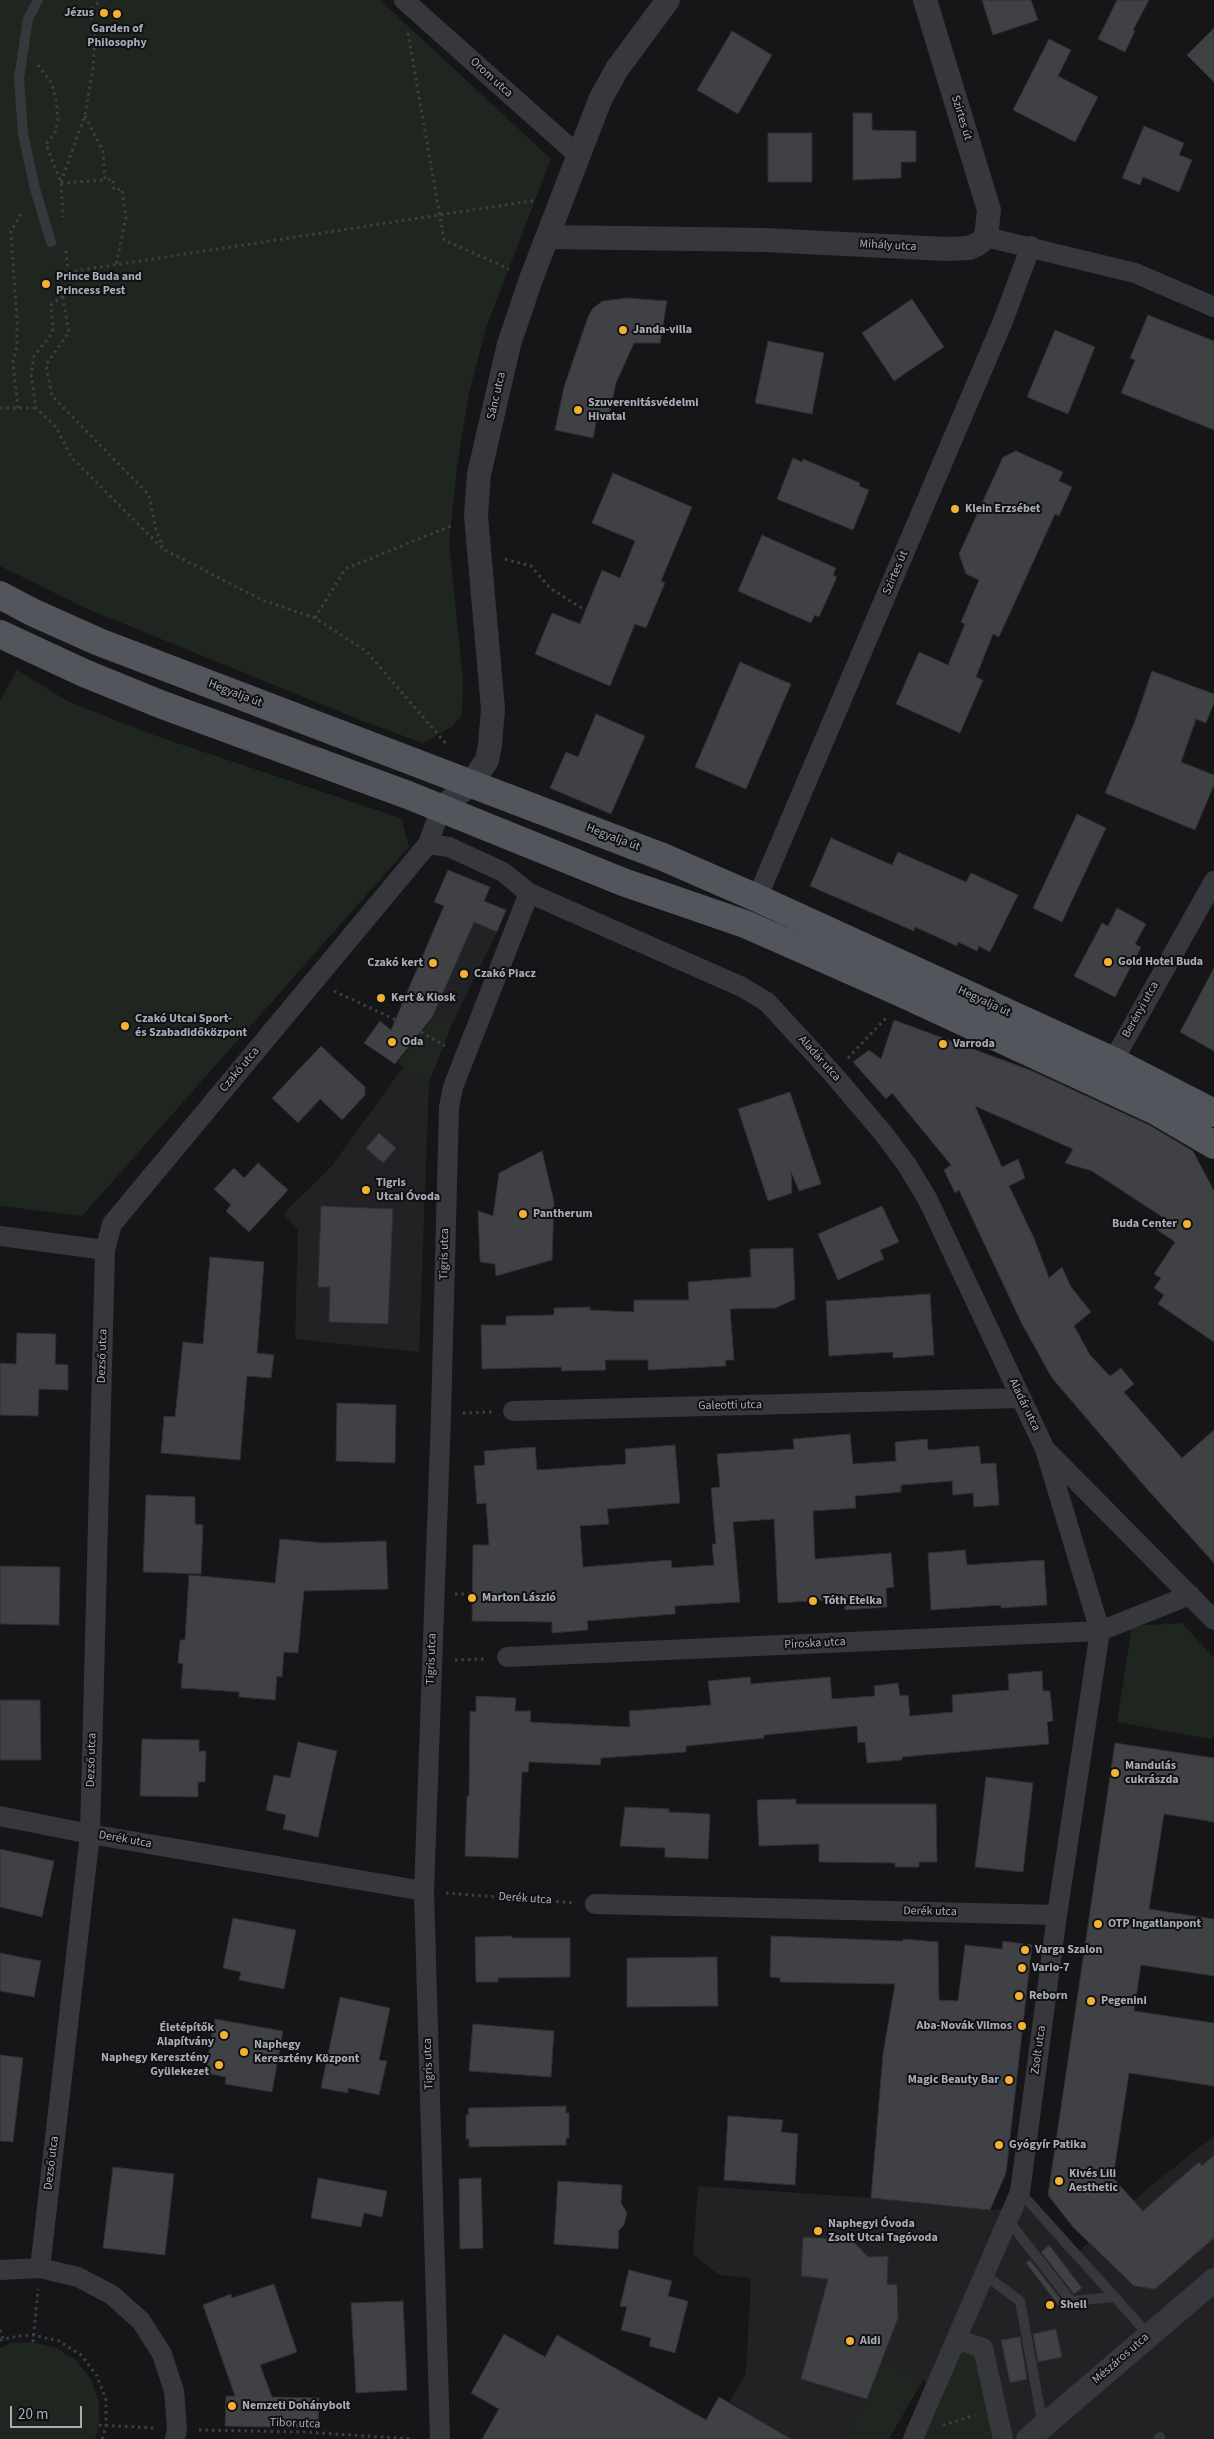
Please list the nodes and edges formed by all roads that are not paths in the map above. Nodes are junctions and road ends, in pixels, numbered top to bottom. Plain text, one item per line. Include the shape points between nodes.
1 (38, 0) edge
2 (668, 0) edge
3 (926, 0) edge
4 (411, 6) edge
5 (579, 156) junction
6 (548, 237) junction
7 (986, 237) junction
8 (50, 242) dead end
9 (1031, 246) junction
10 (1214, 307) edge
11 (0, 595) edge
12 (0, 634) edge
13 (471, 784) junction
14 (441, 808) junction
15 (428, 844) junction
16 (1214, 881) edge
17 (529, 893) junction
18 (757, 898) junction
19 (1113, 1061) junction
20 (1214, 1112) edge
21 (1214, 1145) edge
22 (0, 1236) edge
23 (104, 1250) junction
24 (1020, 1398) junction
25 (513, 1411) road end
26 (1045, 1449) junction
27 (1190, 1595) junction
28 (1214, 1620) edge
29 (1100, 1631) junction
30 (507, 1658) road end
31 (0, 1816) edge
32 (90, 1834) junction
33 (424, 1891) junction
34 (595, 1904) road end
35 (1057, 1915) junction
36 (1020, 2192) junction
37 (1008, 2220) junction
38 (40, 2268) junction
39 (0, 2270) edge
40 (985, 2275) junction
41 (1214, 2280) edge
42 (1115, 2297) junction
43 (1148, 2334) junction
44 (958, 2340) junction
45 (1036, 2433) edge
46 (176, 2434) edge
47 (440, 2439) edge
48 (913, 2439) edge
49 (1004, 2439) edge

1 - 8 lane via 28,19 19,78 24,134
2 - 5 street, Sánc utca via 617,69 600,100
3 - 7 street, Szirtes út via 989,210
4 - 5 street, Orom utca
5 - 6 street, Sánc utca
6 - 7 street, Mihály utca via 765,240 946,249 969,248
6 - 13 street, Sánc utca via 509,344 478,474 477,551 493,709 487,760
7 - 9 street
9 - 10 street via 1135,273
9 - 18 street, Szirtes út via 1003,321
11 - 13 main road, Hegyalja út via 99,642
12 - 14 main road via 160,704
13 - 14 street, Sánc utca
13 - 18 main road, Hegyalja út via 663,857
14 - 15 street, Czakó utca
14 - 21 main road via 623,882 745,924 1154,1110
15 - 17 street, Aladár utca via 449,847 503,872
15 - 23 street, Czakó utca via 112,1224
16 - 19 street, Berényi utca
17 - 24 street, Aladár utca via 742,988 766,1002 780,1016 833,1074 907,1165 928,1200
17 - 33 street, Tigris utca via 453,1087 449,1107
18 - 19 main road, Hegyalja út
19 - 20 main road, Hegyalja út
22 - 23 street
23 - 32 street, Dezső utca
24 - 25 street, Galeotti utca
24 - 26 street, Aladár utca
26 - 27 street, Aladár utca
26 - 29 street, Aladár utca
27 - 28 street, Aladár utca
27 - 29 street, Piroska utca
29 - 30 street, Piroska utca
29 - 35 street, Zsolt utca
31 - 32 street, Derék utca
32 - 33 street, Derék utca
32 - 38 street, Dezső utca
33 - 47 street, Tigris utca
34 - 35 street, Derék utca
35 - 36 street, Zsolt utca
36 - 37 street, Zsolt utca
36 - 42 lane
37 - 40 street, Zsolt utca
37 - 42 lane via 1071,2301
38 - 39 street
38 - 46 street via 78,2277 112,2295 141,2321 162,2354 174,2390
40 - 44 street, Zsolt utca
40 - 45 lane via 1020,2301
41 - 43 street, Mészáros utca
42 - 43 lane
43 - 45 street, Mészáros utca
44 - 48 street
44 - 49 street via 983,2348

